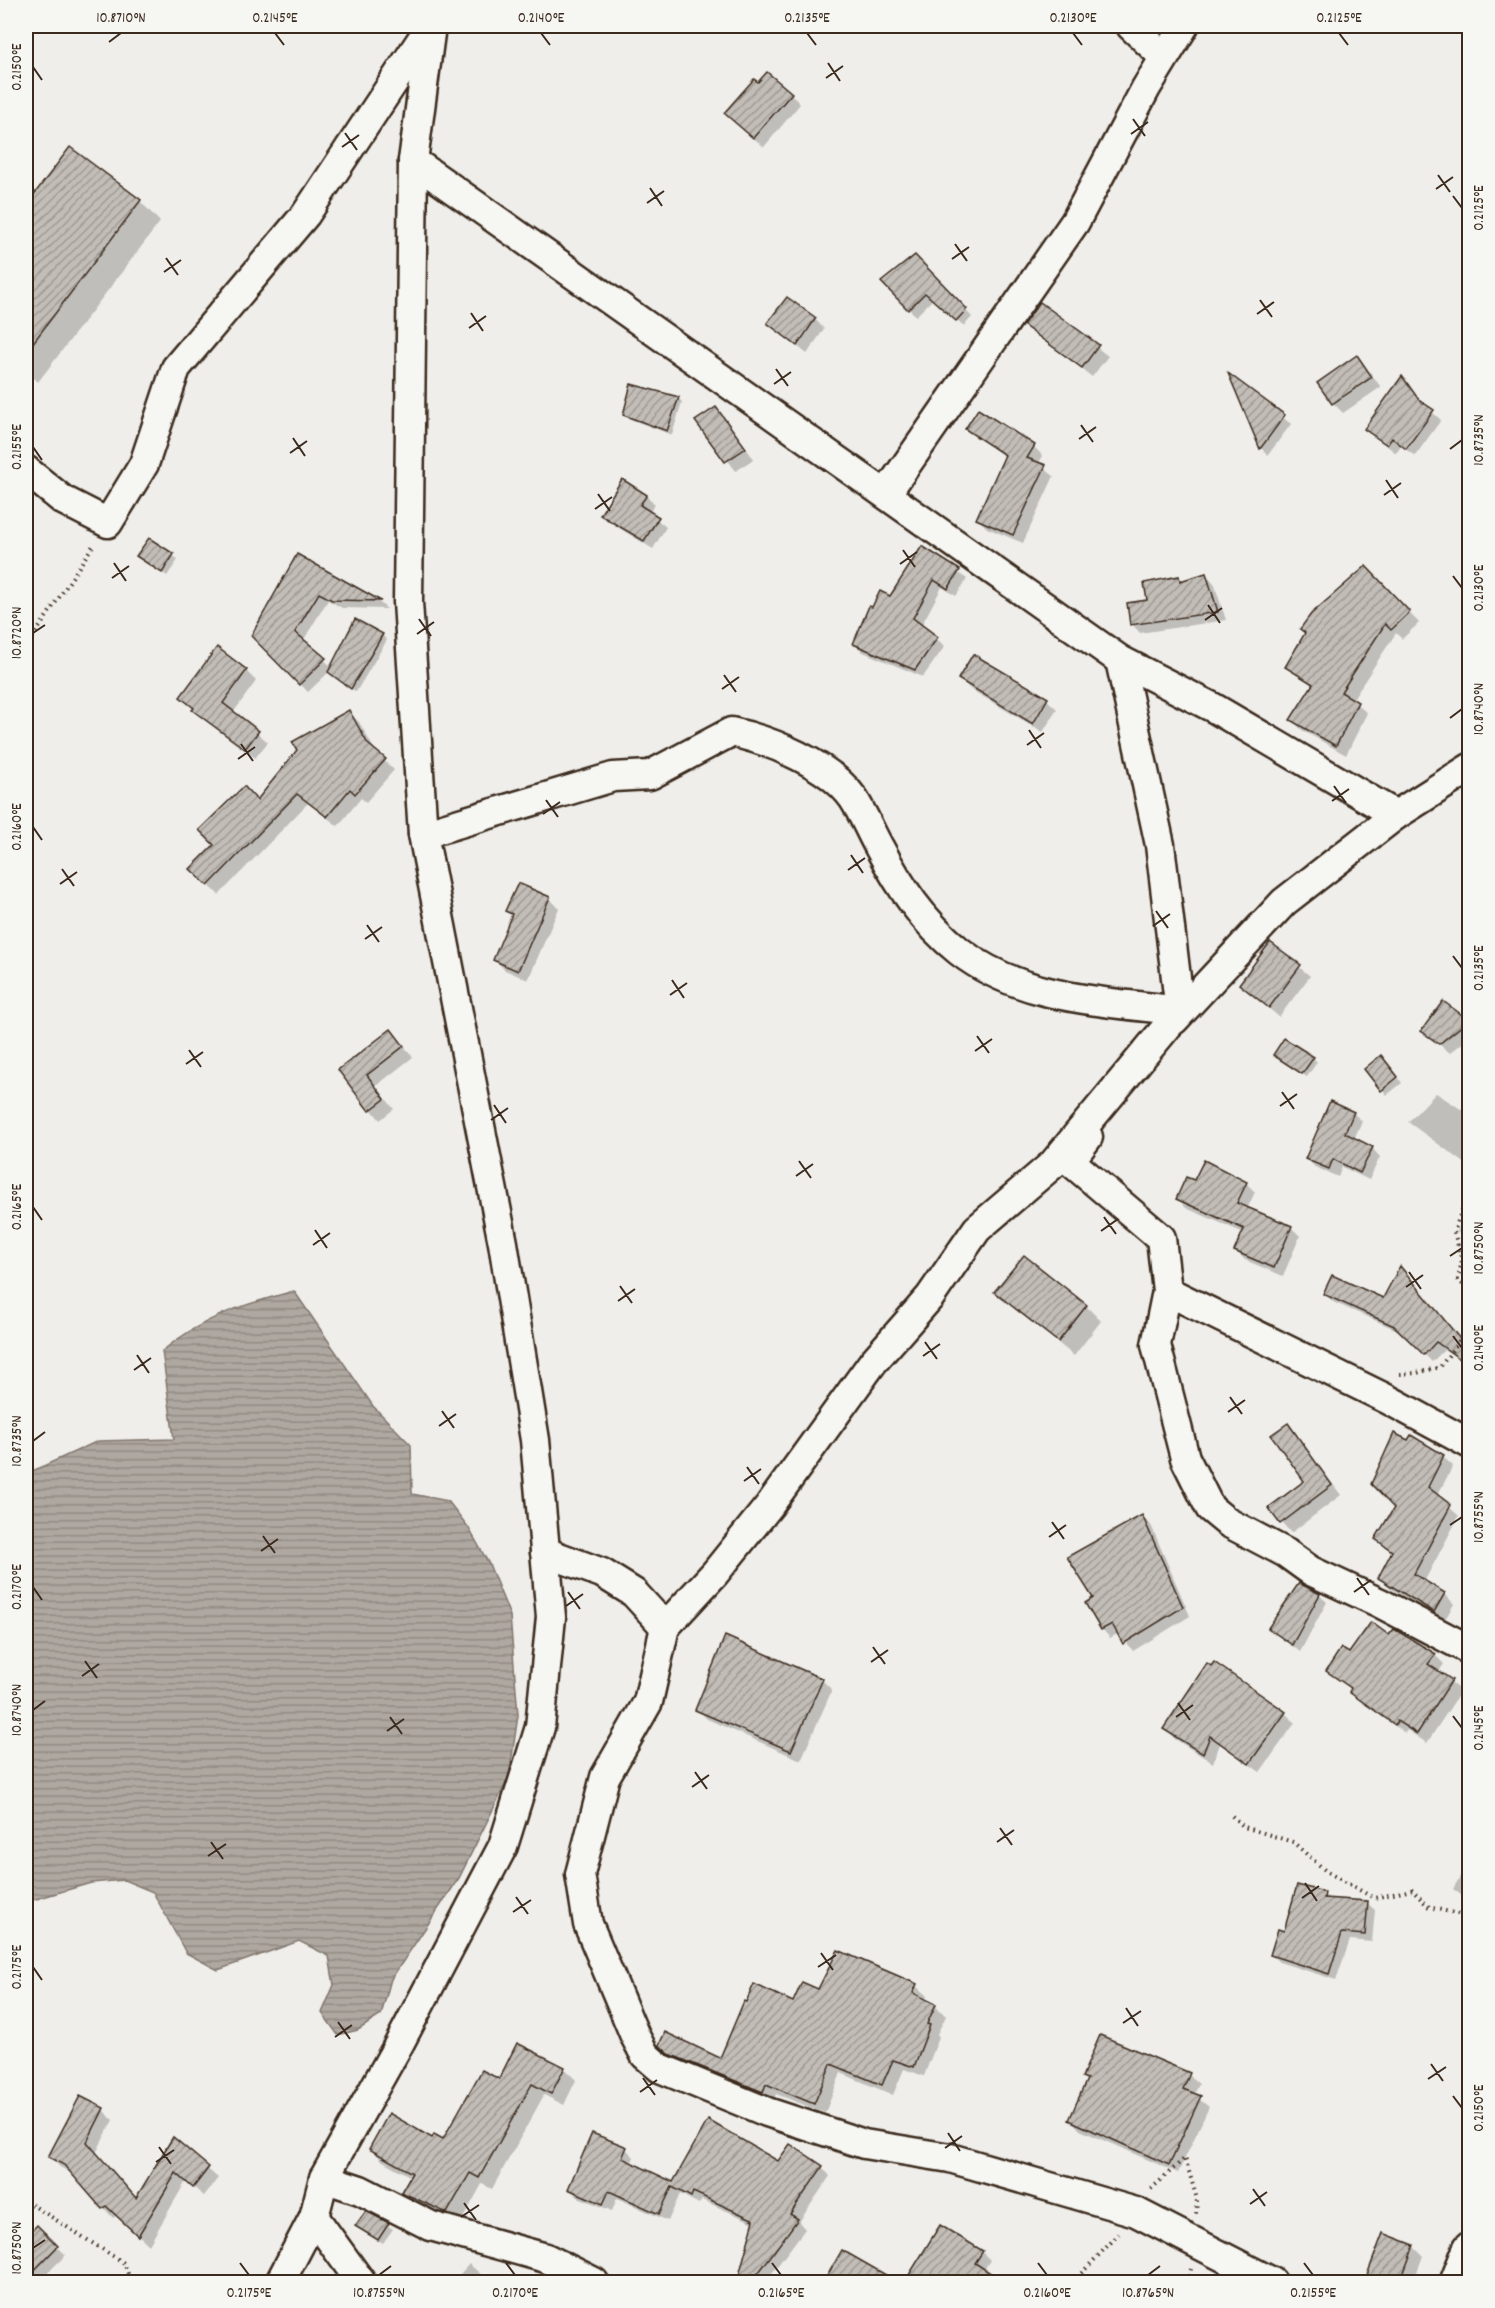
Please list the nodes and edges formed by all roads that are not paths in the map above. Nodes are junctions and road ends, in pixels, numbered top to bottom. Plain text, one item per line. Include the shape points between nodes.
1 (431, 26) edge
2 (1131, 26) edge
3 (1184, 26) edge
4 (1164, 56) junction
5 (413, 161) junction
6 (26, 470) edge
7 (886, 494) junction
8 (1120, 660) junction
9 (1470, 768) edge
10 (1396, 816) junction
11 (423, 834) junction
12 (1180, 1011) junction
13 (1167, 1291) junction
14 (1470, 1444) edge
15 (545, 1552) junction
16 (665, 1627) junction
17 (1470, 1650) edge
18 (324, 2178) junction
19 (314, 2217) junction
20 (1470, 2249) edge
21 (280, 2283) edge
22 (361, 2283) edge
23 (594, 2283) edge
24 (1272, 2283) edge
25 (1458, 2283) edge

1 - 5 street
1 - 6 street via 306,214 176,368 144,464 108,524 63,500
2 - 4 street
3 - 4 street
4 - 7 street via 1075,222
5 - 7 street
5 - 11 street via 408,602
7 - 8 street
8 - 10 street via 1214,708
8 - 12 street via 1160,845
9 - 10 street
10 - 12 street via 1284,902
11 - 12 street via 613,777 650,775 731,732 753,736 826,770 853,797 885,859 924,920 960,952 1004,978 1049,994
11 - 15 street via 504,1243 535,1440
12 - 13 street via 1070,1161 1161,1238
12 - 16 street via 1053,1164 977,1229 930,1297 873,1362 769,1506
13 - 14 street
13 - 17 street via 1156,1344 1185,1458 1210,1508 1311,1571
15 - 16 street via 610,1578 633,1593
15 - 18 street via 551,1617 540,1727 503,1846
16 - 24 street via 648,1702 605,1777 580,1874 588,1924 645,2055 660,2068 767,2112 864,2144 950,2158 1139,2212
18 - 19 street
18 - 23 street via 360,2190 431,2226 546,2258
19 - 21 street
19 - 22 street
20 - 25 main road

